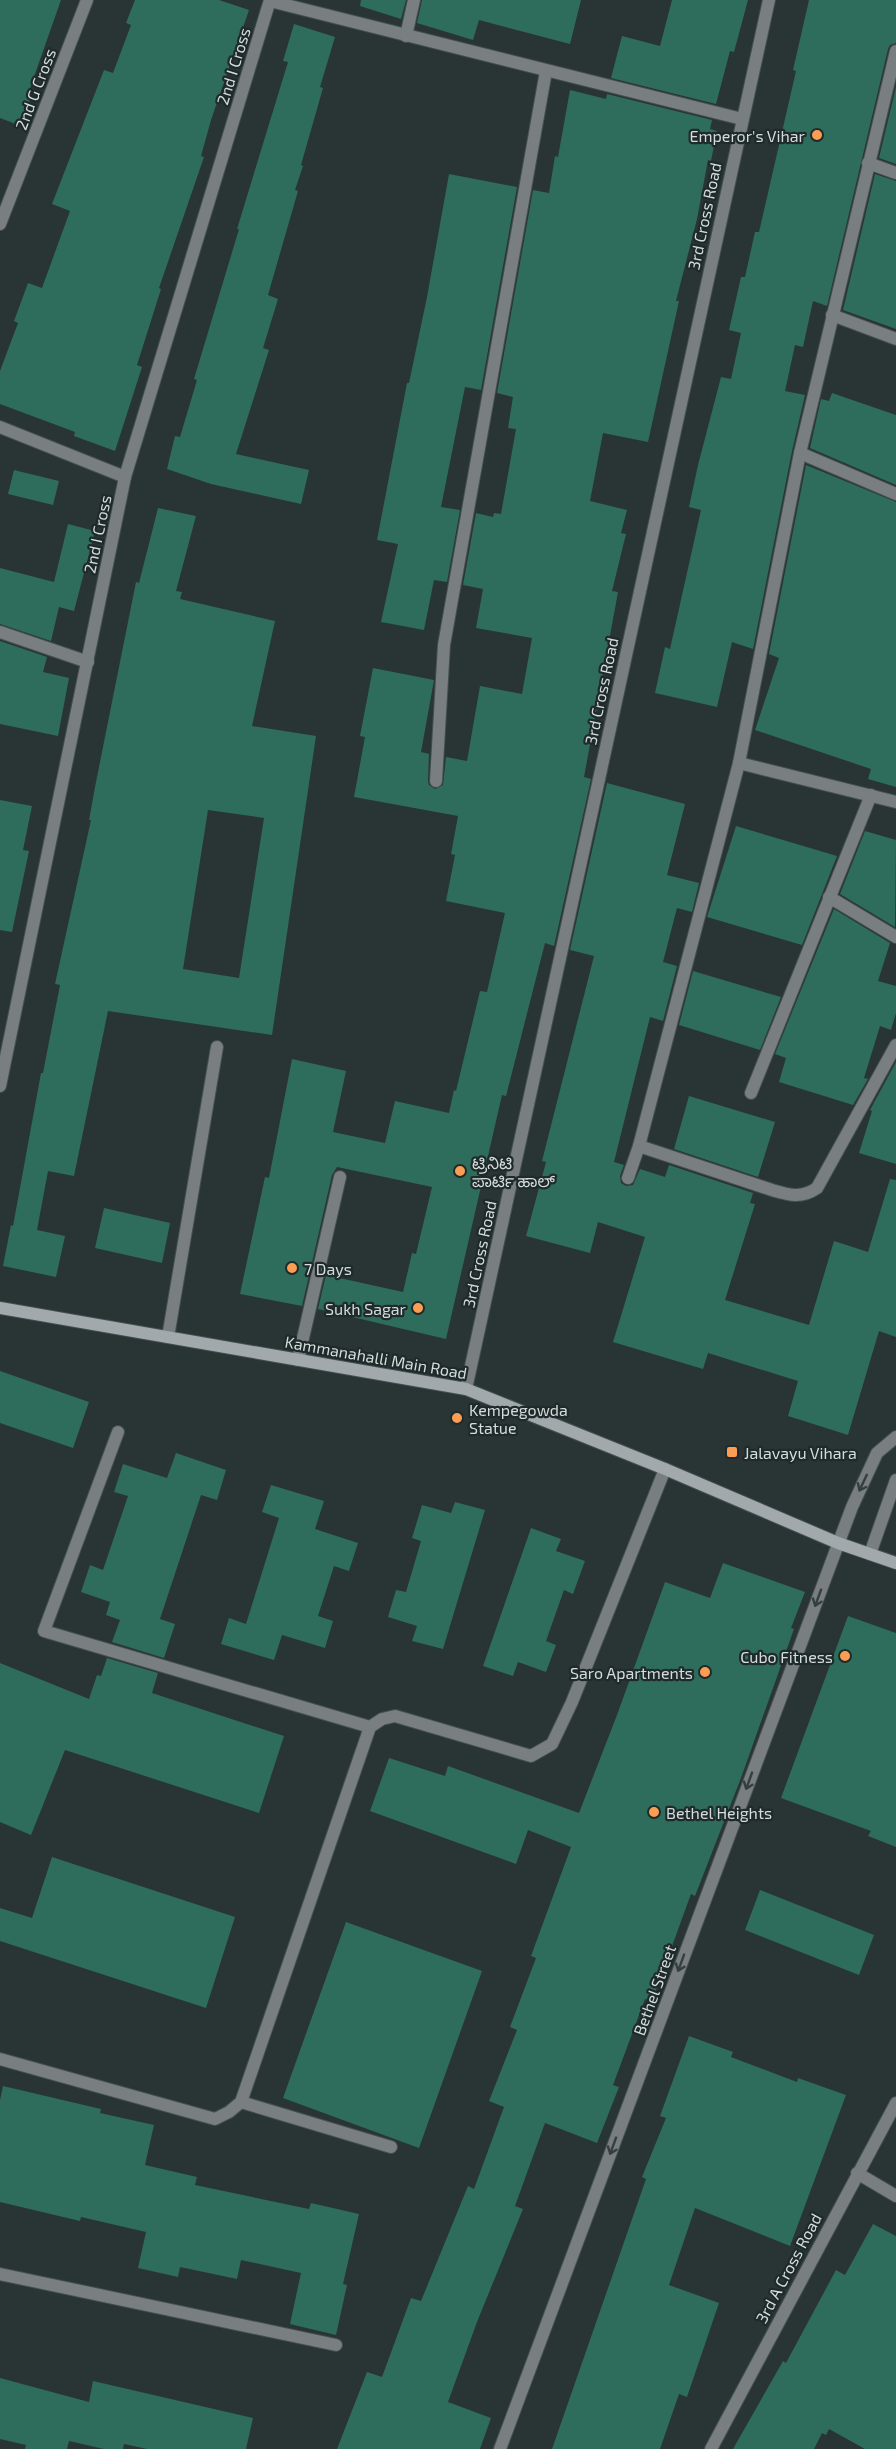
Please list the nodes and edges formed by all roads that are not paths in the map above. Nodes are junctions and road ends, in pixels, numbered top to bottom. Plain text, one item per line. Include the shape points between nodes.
1 (87, 0) edge
2 (414, 0) edge
3 (769, 0) edge
4 (270, 1) edge
5 (406, 36) junction
6 (896, 51) edge
7 (546, 72) junction
8 (742, 119) junction
9 (868, 163) junction
10 (896, 173) edge
11 (0, 224) edge
12 (832, 315) junction
13 (896, 339) edge
14 (0, 427) edge
15 (800, 453) junction
16 (125, 477) junction
17 (896, 494) edge
18 (0, 632) edge
19 (88, 662) junction
20 (740, 762) junction
21 (436, 781) dead end
22 (871, 795) junction
23 (896, 802) edge
24 (829, 897) junction
25 (896, 936) edge
26 (896, 1045) edge
27 (217, 1047) dead end
28 (0, 1086) edge
29 (752, 1093) dead end
30 (639, 1146) junction
31 (340, 1177) dead end
32 (628, 1178) dead end
33 (0, 1308) edge
34 (168, 1337) junction
35 (298, 1360) junction
36 (466, 1389) junction
37 (118, 1432) dead end
38 (896, 1437) edge
39 (665, 1469) junction
40 (896, 1480) edge
41 (838, 1543) junction
42 (870, 1554) junction
43 (896, 1563) edge
44 (370, 1727) junction
45 (0, 2060) edge
46 (241, 2102) junction
47 (896, 2103) edge
48 (391, 2147) dead end
49 (857, 2173) junction
50 (896, 2196) edge
51 (0, 2274) edge
52 (336, 2345) dead end
53 (500, 2449) edge
54 (711, 2449) edge

1 - 11 street, 2nd G Cross
2 - 5 street
3 - 8 street, 3rd Cross Road
4 - 5 street
4 - 16 street, 2nd I Cross
5 - 7 street
6 - 9 street
7 - 8 street
7 - 21 street via 444,645
8 - 36 street, 3rd Cross Road
9 - 10 street
9 - 12 street
12 - 13 street
12 - 15 street
14 - 16 street
15 - 17 street
15 - 20 street
16 - 19 street, 2nd I Cross
18 - 19 street
19 - 28 street, 2nd I Cross
20 - 22 street
20 - 30 street
22 - 23 street
22 - 24 street
24 - 25 street
24 - 29 street
26 - 30 street via 817,1188 807,1195 772,1190
27 - 34 street
30 - 32 street
31 - 35 street
33 - 34 main road, Kammanahalli Main Road
34 - 35 main road, Kammanahalli Main Road
35 - 36 main road, Kammanahalli Main Road
36 - 39 main road, Kammanahalli Main Road
37 - 44 street via 44,1631
38 -> 41 street, Bethel Street via 877,1453
39 - 41 main road, Kammanahalli Main Road
39 - 44 street via 552,1744 531,1756 395,1716
40 - 42 street
41 - 42 main road, Kammanahalli Main Road
41 -> 53 street, Bethel Street
42 - 43 main road, Kammanahalli Main Road
44 - 46 street
45 - 46 street via 215,2119
46 - 48 street
47 - 49 street, 3rd A Cross Road
49 - 50 street
49 - 54 street, 3rd A Cross Road
51 - 52 street

